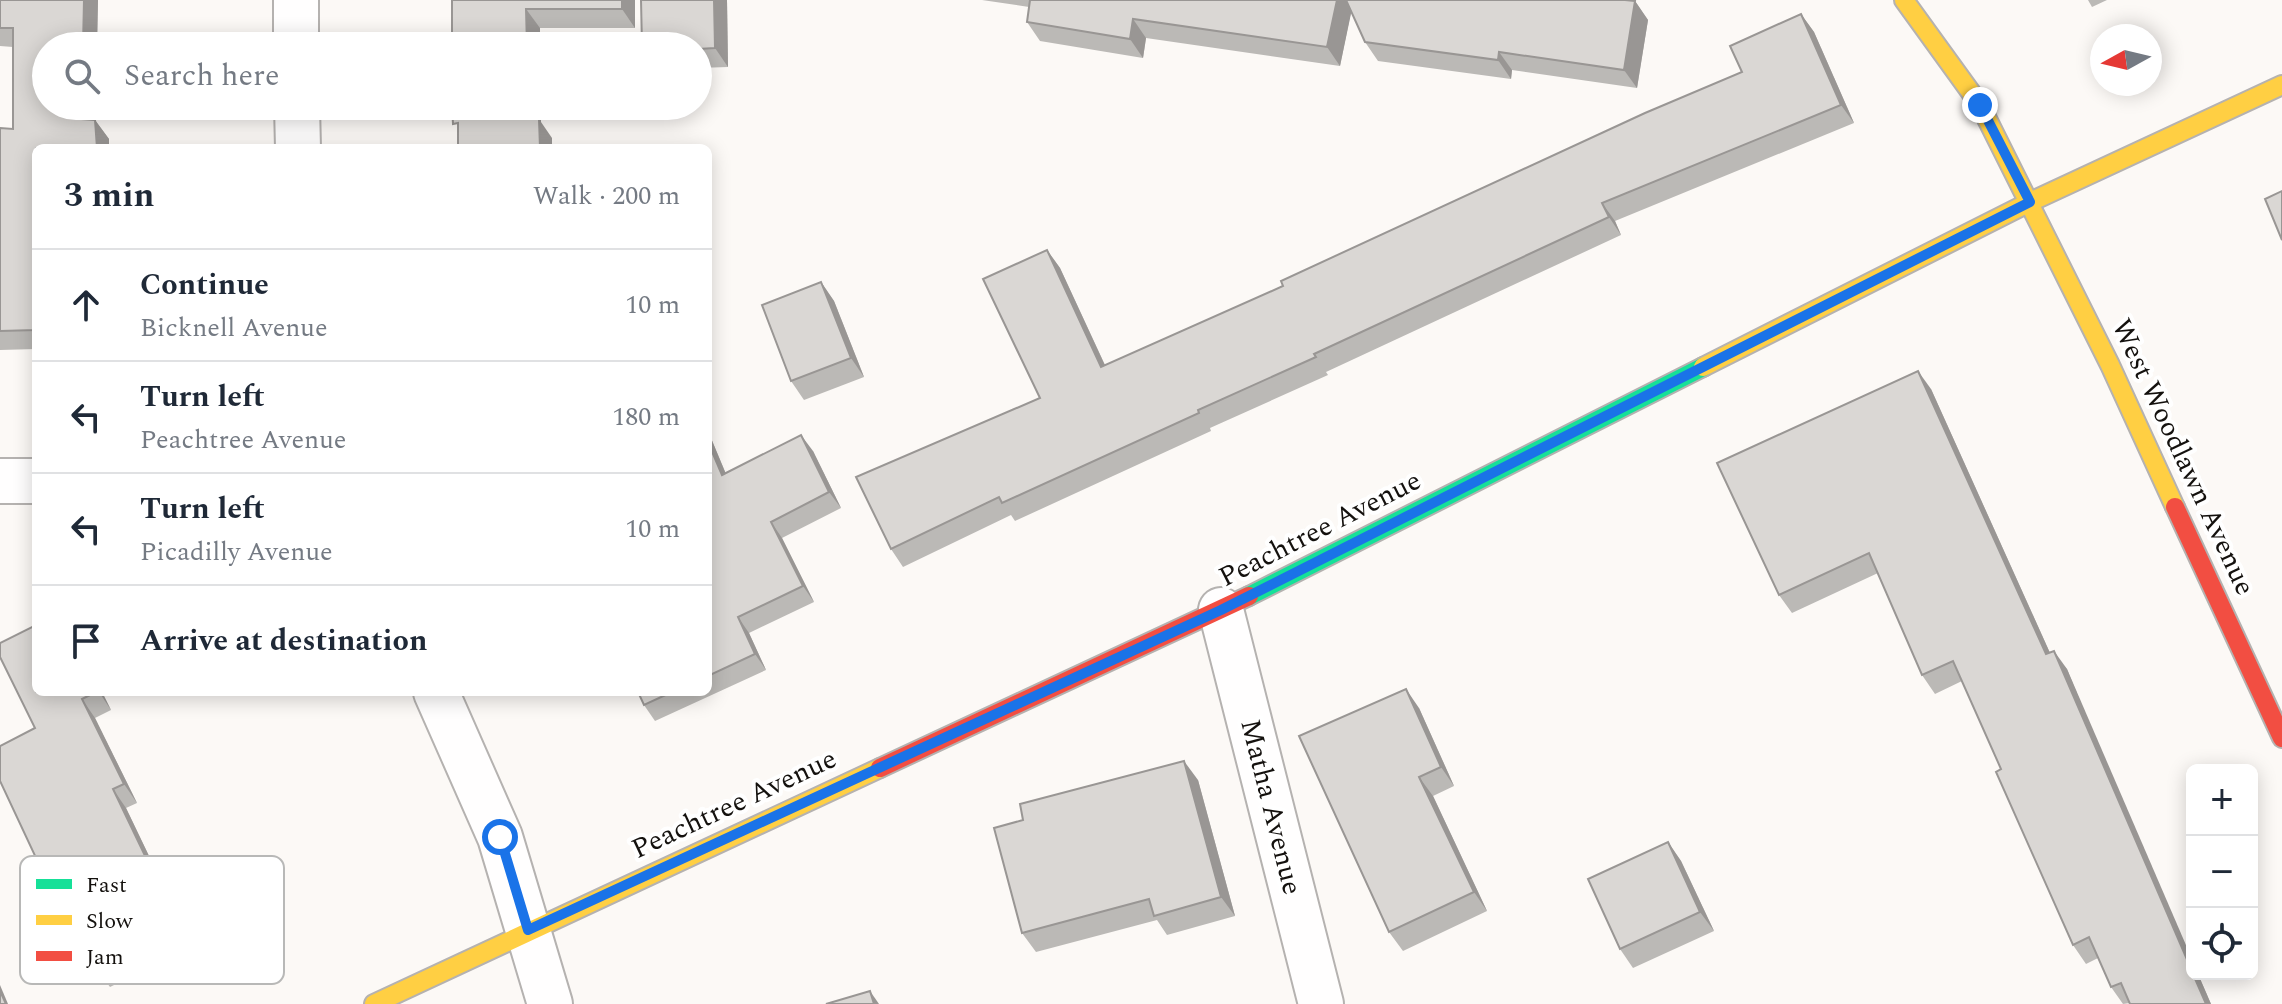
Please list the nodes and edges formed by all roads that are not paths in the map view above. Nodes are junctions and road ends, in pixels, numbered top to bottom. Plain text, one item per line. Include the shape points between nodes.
1 (296, 0) edge
2 (1904, 0) edge
3 (296, 32) edge
4 (2282, 85) edge
5 (297, 120) edge
6 (298, 144) edge
7 (2030, 202) junction
8 (0, 481) edge
9 (32, 481) edge
10 (1221, 610) junction
11 (438, 696) edge
12 (2282, 738) edge
13 (528, 930) junction
14 (374, 1004) edge
15 (550, 1004) edge
16 (1321, 1004) edge

1 - 3 street
2 - 7 street, West Woodlawn Avenue via 1980,105
4 - 7 street, Peachtree Avenue
5 - 6 street
7 - 10 street, Peachtree Avenue
7 - 12 street, West Woodlawn Avenue
8 - 9 street
10 - 13 street, Peachtree Avenue
10 - 16 street, Matha Avenue
11 - 13 street via 500,837
13 - 14 street, Peachtree Avenue
13 - 15 street

